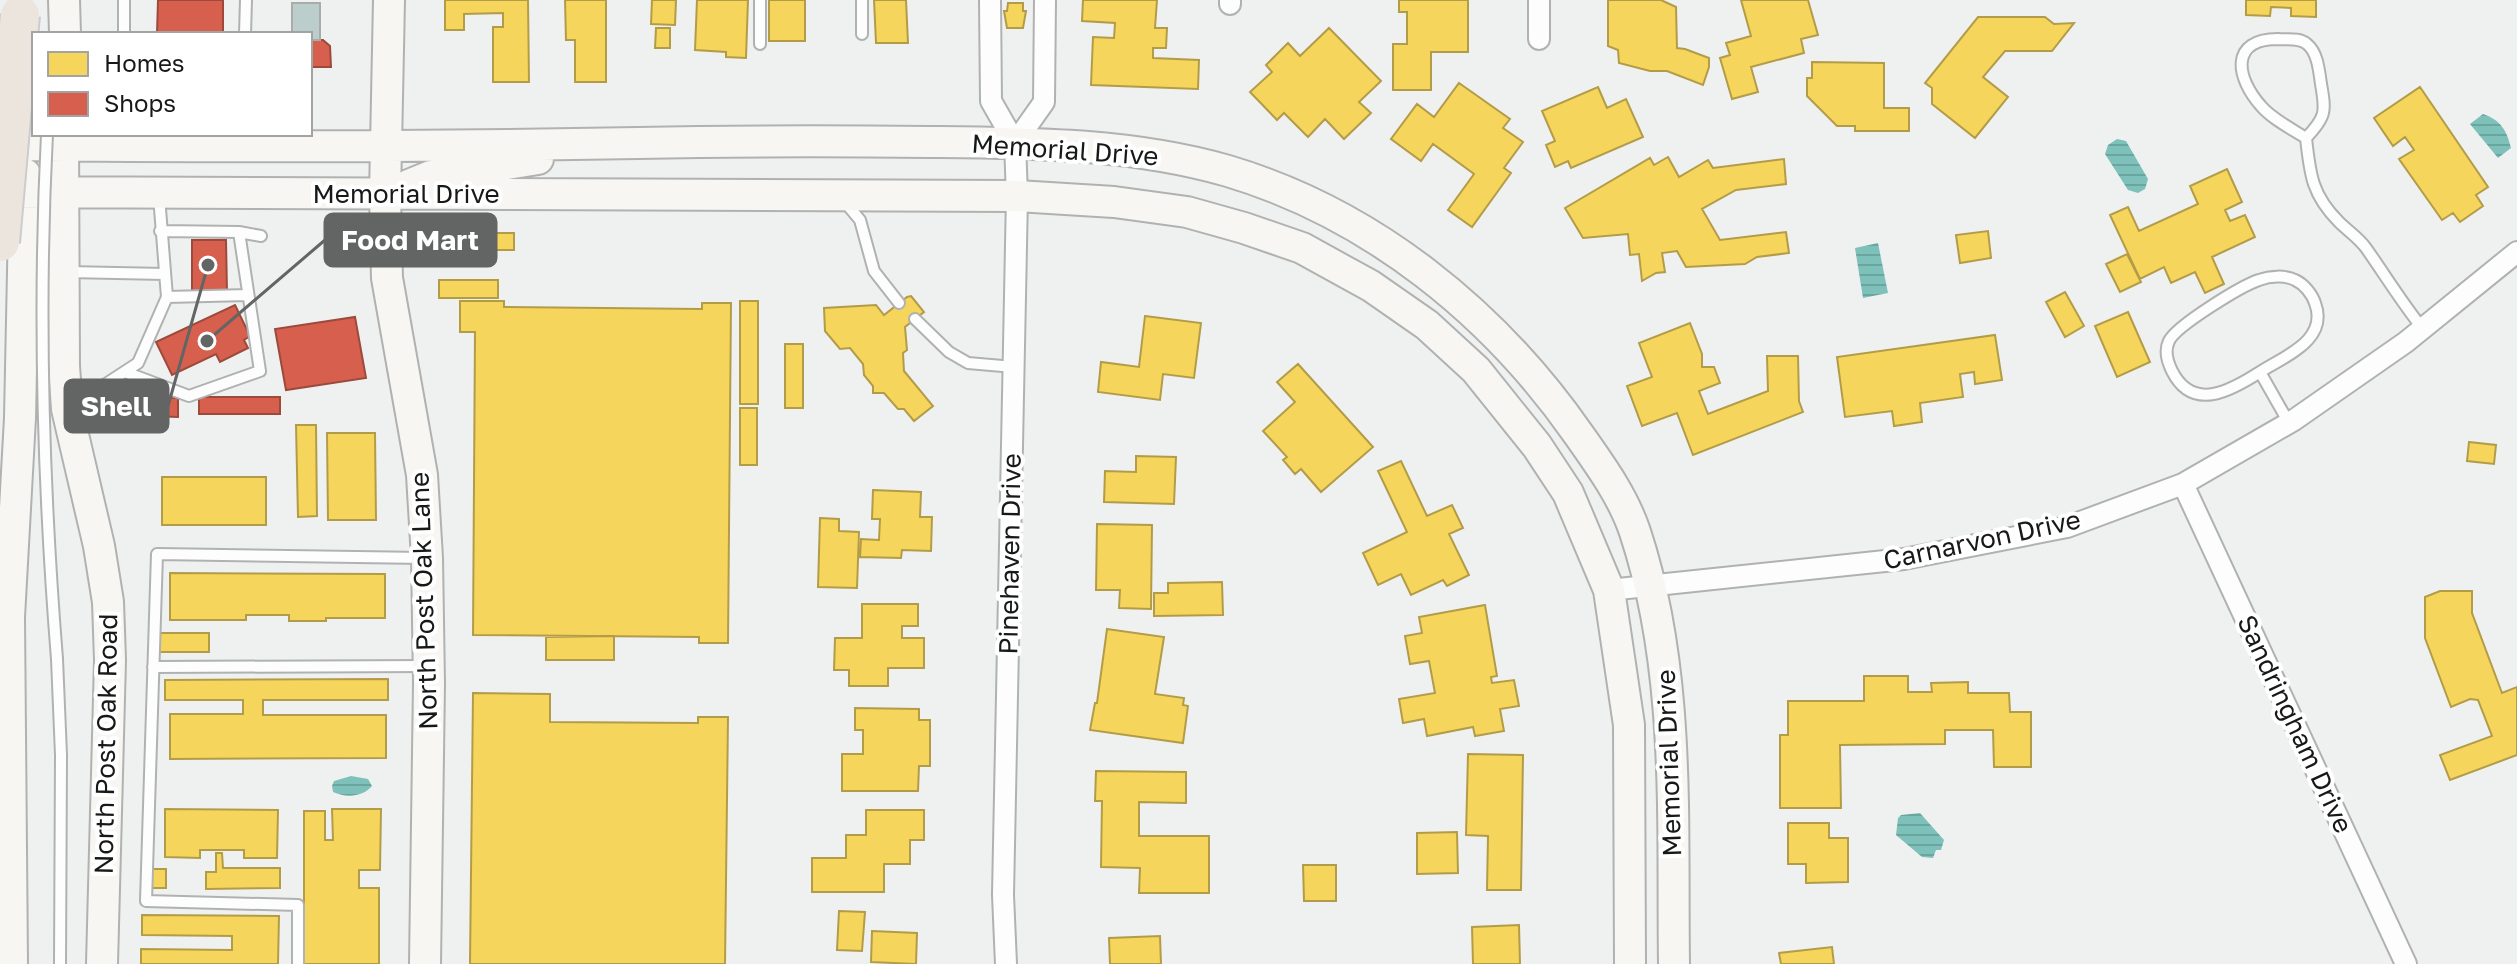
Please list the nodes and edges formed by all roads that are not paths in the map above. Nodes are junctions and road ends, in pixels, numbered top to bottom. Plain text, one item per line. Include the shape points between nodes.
1 (124, 0) edge
2 (246, 0) edge
3 (389, 0) edge
4 (760, 0) edge
5 (862, 0) edge
6 (990, 0) edge
7 (1045, 0) edge
8 (1539, 0) edge
9 (20, 15) dead end
10 (124, 32) edge
11 (245, 32) edge
12 (862, 34) dead end
13 (1539, 39) dead end
14 (760, 44) dead end
15 (32, 72) edge
16 (0, 90) edge
17 (2306, 138) junction
18 (40, 140) edge
19 (120, 140) edge
20 (243, 140) edge
21 (642, 143) junction
22 (1015, 143) junction
23 (387, 146) junction
24 (12, 192) edge
25 (62, 192) junction
26 (159, 194) junction
27 (839, 194) junction
28 (385, 195) junction
29 (1017, 196) junction
30 (160, 231) junction
31 (239, 232) junction
32 (261, 236) dead end
33 (0, 242) edge
34 (2517, 252) edge
35 (62, 272) junction
36 (165, 274) junction
37 (248, 295) junction
38 (167, 297) junction
39 (899, 303) dead end
40 (915, 319) dead end
41 (2423, 329) junction
42 (1014, 367) junction
43 (125, 372) junction
44 (2260, 372) junction
45 (67, 409) junction
46 (2289, 423) junction
47 (2183, 484) junction
48 (427, 558) junction
49 (1650, 587) junction
50 (1609, 590) junction
51 (429, 666) junction
52 (153, 667) junction
53 (12, 964) edge
54 (60, 964) edge
55 (102, 964) edge
56 (298, 964) edge
57 (425, 964) edge
58 (1006, 964) edge
59 (1630, 964) edge
60 (1674, 964) edge
61 (2406, 964) edge

1 - 10 lane
2 - 11 lane
3 - 23 main road, North Post Oak Lane
4 - 14 lane
5 - 12 lane
6 - 22 street via 991,101
7 - 22 street via 1044,102
8 - 13 street
9 - 33 highway, bridge
15 - 16 main road
17 - 17 lane via 2326,109 2317,59 2299,40 2254,42 2243,52 2240,65 2246,85 2262,108
17 - 41 lane via 2316,195 2364,245
18 - 19 main road, Memorial Drive
18 - 24 main road
18 - 25 main road, North Post Oak Road
18 - 54 lane, bridge via 45,508 61,755
19 - 20 main road, Memorial Drive
20 - 23 main road, Memorial Drive
21 - 22 main road, Memorial Drive
21 - 23 main road, Memorial Drive
21 - 28 main road via 431,176
22 - 29 street, Pinehaven Drive
22 - 49 main road, Memorial Drive via 1106,148 1230,172 1301,197 1425,271 1481,319 1548,390 1610,480 1633,526
23 - 28 main road, North Post Oak Lane
24 - 25 main road, Memorial Drive
24 - 53 main road via 20,418 9,617
25 - 26 main road, Memorial Drive
25 - 35 main road, North Post Oak Road
26 - 28 main road, Memorial Drive
26 - 30 lane
27 - 28 main road, Memorial Drive
27 - 29 main road, Memorial Drive
27 - 39 lane via 860,220 874,271
28 - 48 main road, North Post Oak Lane via 387,278 422,475
29 - 42 street, Pinehaven Drive
29 - 50 main road, Memorial Drive via 1187,212 1302,248 1371,286 1427,325 1476,370 1537,446 1568,493
30 - 31 lane
30 - 36 lane
31 - 32 lane
31 - 37 lane
34 - 41 street, Carnarvon Drive
35 - 36 lane
35 - 45 main road, North Post Oak Road
36 - 38 lane
37 - 38 lane
37 - 43 lane via 260,371 189,396
38 - 43 lane via 138,363
40 - 42 lane via 968,363
41 - 46 street, Carnarvon Drive
42 - 58 street, Pinehaven Drive
43 - 45 lane
44 - 44 lane via 2215,395 2200,394 2177,381 2166,351 2170,338 2186,323 2250,284 2273,277 2297,281 2317,307 2313,337
44 - 46 lane
45 - 55 main road, North Post Oak Road via 108,602
46 - 47 street, Carnarvon Drive
47 - 49 street, Carnarvon Drive via 2067,527 1919,557
47 - 61 street, Sandringham Drive
48 - 51 main road, North Post Oak Lane
48 - 52 lane via 157,554
49 - 50 street, Carnarvon Drive
49 - 60 main road, Memorial Drive via 1671,725
50 - 59 main road, Memorial Drive via 1629,725
51 - 52 lane
51 - 57 main road, North Post Oak Lane
52 - 56 lane via 146,901 298,905

